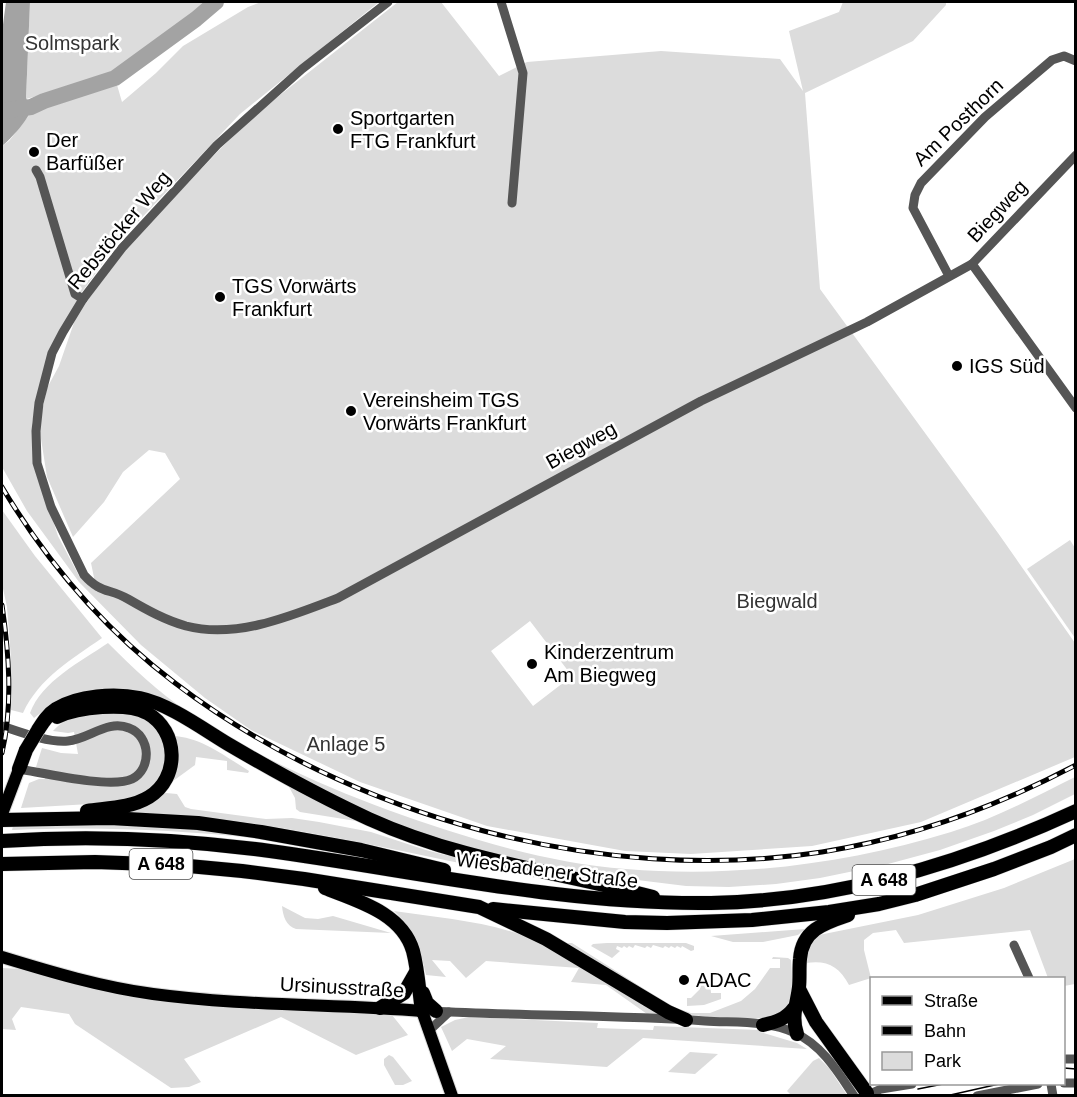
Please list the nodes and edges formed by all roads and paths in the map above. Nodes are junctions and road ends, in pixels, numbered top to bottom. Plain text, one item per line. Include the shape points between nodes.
1 (388, 2) edge
2 (501, 2) edge
3 (1076, 61) edge
4 (1076, 155) edge
5 (36, 171) dead end
6 (512, 203) dead end
7 (972, 264) junction
8 (949, 276) junction
9 (83, 299) junction
10 (1076, 408) edge
11 (74, 556) joint
12 (2, 726) edge
13 (38, 729) junction
14 (19, 770) junction
15 (1076, 811) edge
16 (2, 814) edge
17 (38, 818) junction
18 (2, 820) edge
19 (1076, 835) edge
20 (2, 841) edge
21 (2, 864) edge
22 (304, 879) junction
23 (492, 885) junction
24 (682, 903) junction
25 (879, 904) junction
26 (479, 907) junction
27 (1014, 945) dead end
28 (2, 957) edge
29 (416, 967) junction
30 (1029, 977) edge
31 (799, 989) junction
32 (380, 1008) junction
33 (794, 1008) junction
34 (436, 1011) junction
35 (686, 1020) junction
36 (763, 1025) junction
37 (433, 1027) junction
38 (797, 1034) junction
39 (434, 1044) junction
40 (903, 1085) edge
41 (1028, 1085) edge
42 (898, 1086) junction
43 (452, 1095) edge
44 (864, 1095) edge
45 (891, 1095) edge
46 (977, 1095) edge

1 - 9 street, Rebstöcker Weg via 302,69 217,145 122,248
2 - 6 street via 523,73
3 - 8 street, Am Posthorn via 1064,56 1052,60 985,117 921,183 913,208
4 - 7 street, Biegweg
5 - 9 street via 75,294
7 - 8 street, Biegweg
7 - 10 street
8 - 11 street, Biegweg via 867,322 691,406 338,598 275,621 211,630 187,626 92,584
9 - 11 street, Rebstöcker Weg via 52,353 36,431 37,464 51,507
12 - 14 street via 68,741 123,726 138,733 146,749 140,774 120,782
13 - 14 highway, bridge
13 - 17 highway via 68,713 135,709 161,726 172,753 164,784 144,799 122,806
13 - 24 highway via 56,709 80,700 123,696 146,699 276,772 391,828 486,859
14 - 16 main road
15 - 24 highway, Wiesbadener Straße / A 648 via 989,849 895,878 783,898
17 - 18 highway
17 - 23 highway via 131,819 261,832 410,860
19 - 25 highway, Wiesbadener Straße / A 648 via 994,869
20 - 23 highway, Wiesbadener Straße / A 648 via 157,840 268,851
21 - 22 highway, A 648 via 178,865
22 - 26 highway, A 648
22 - 29 highway via 363,903 396,923 406,935
23 - 24 highway, Wiesbadener Straße / A 648 via 607,899
25 - 26 highway, Wiesbadener Straße / A 648 via 752,920 667,923
25 - 31 highway via 829,922 807,936 801,950
26 - 35 highway via 539,936
27 - 30 street
28 - 32 main road, Ursinusstraße via 99,984 150,993
29 - 32 highway via 404,993
29 - 34 highway
31 - 33 highway
31 - 44 highway
32 - 34 main road, Ursinusstraße
33 - 36 highway via 779,1021
33 - 38 highway
34 - 35 street, Ursinusstraße
34 - 37 street
34 - 37 main road via 429,1017
34 - 39 main road
35 - 36 street, Ursinusstraße
36 - 38 street, Ursinusstraße
37 - 39 main road
38 - 44 street via 819,1049
39 - 43 main road
40 - 42 street
41 - 46 street
42 - 44 street
42 - 45 street

